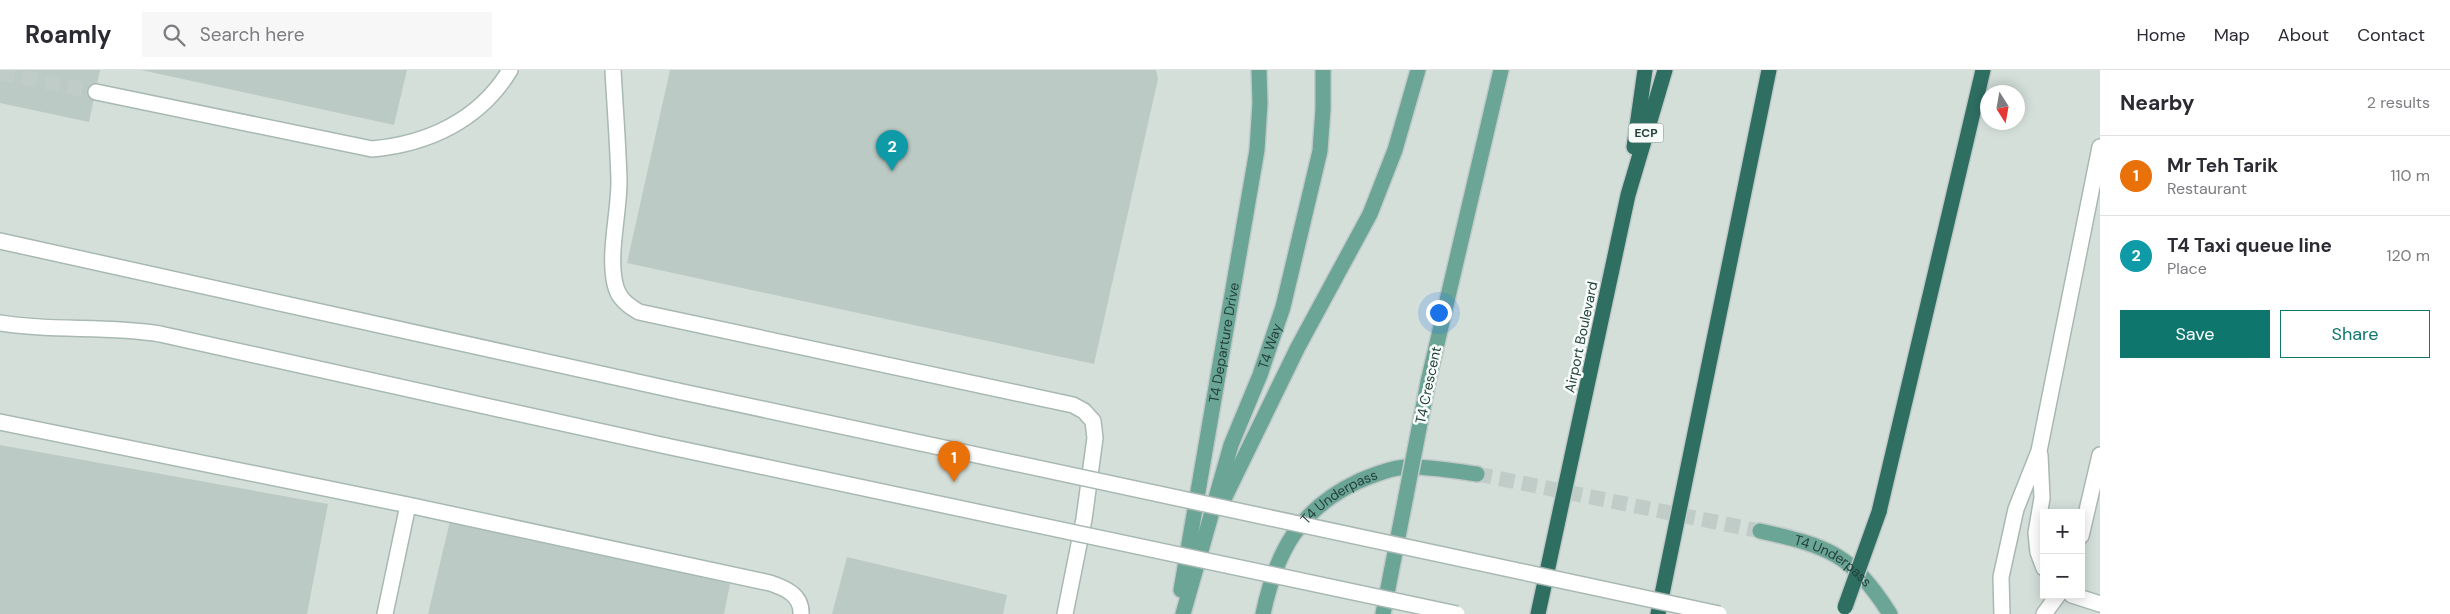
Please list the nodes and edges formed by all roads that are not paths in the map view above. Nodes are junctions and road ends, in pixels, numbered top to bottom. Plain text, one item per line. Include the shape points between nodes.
1 (510, 70) edge
2 (613, 70) edge
3 (1259, 70) edge
4 (1323, 70) edge
5 (1418, 70) edge
6 (1501, 70) edge
7 (1645, 70) edge
8 (1665, 70) edge
9 (1769, 70) edge
10 (1983, 70) edge
11 (96, 92) tunnel mouth
12 (2100, 147) edge
13 (1628, 195) junction
14 (0, 241) edge
15 (0, 323) edge
16 (0, 422) edge
17 (2040, 451) junction
18 (2100, 455) edge
19 (1478, 474) tunnel mouth
20 (408, 505) junction
21 (2085, 521) edge
22 (1760, 531) tunnel mouth
23 (1206, 536) junction
24 (2040, 557) edge
25 (2055, 599) edge
26 (2084, 599) edge
27 (2100, 604) edge
28 (1844, 610) edge
29 (385, 614) edge
30 (801, 614) edge
31 (1065, 614) edge
32 (1177, 614) edge
33 (1183, 614) edge
34 (1264, 614) edge
35 (1383, 614) edge
36 (1457, 614) edge
37 (1538, 614) edge
38 (1658, 614) edge
39 (1719, 614) edge
40 (1890, 614) edge
41 (2002, 614) edge
42 (2044, 614) edge

1 - 11 lane via 492,94 450,128 425,140 399,147 372,149
2 - 31 lane via 619,181 612,269 620,298 627,305 639,312 1073,405 1084,411 1093,422 1095,438 1084,519
3 - 32 main road, T4 Departure Drive via 1257,150
4 - 23 main road, T4 Way via 1320,151 1287,289 1260,375 1231,445
5 - 23 main road via 1395,150 1370,214 1298,347
6 - 35 main road, T4 Crescent, bridge via 1428,382
7 - 13 highway
8 - 13 highway, Airport Boulevard / ECP
9 - 38 highway
10 - 28 highway, bridge via 1879,512
12 - 17 lane
13 - 37 highway, Airport Boulevard
14 - 39 lane, bridge
15 - 36 lane, bridge via 130,329 160,334 666,446
16 - 20 lane
17 - 24 lane via 2042,498 2036,534
17 - 41 lane via 2016,508 2001,577
18 - 21 lane
19 - 34 main road, T4 Underpass via 1404,467 1373,475 1343,489 1300,523 1283,550
20 - 29 lane
20 - 30 lane via 770,583 797,596
22 - 40 main road, T4 Underpass via 1821,546 1850,563
23 - 33 main road, T4 Way
25 - 42 lane
26 - 27 lane

